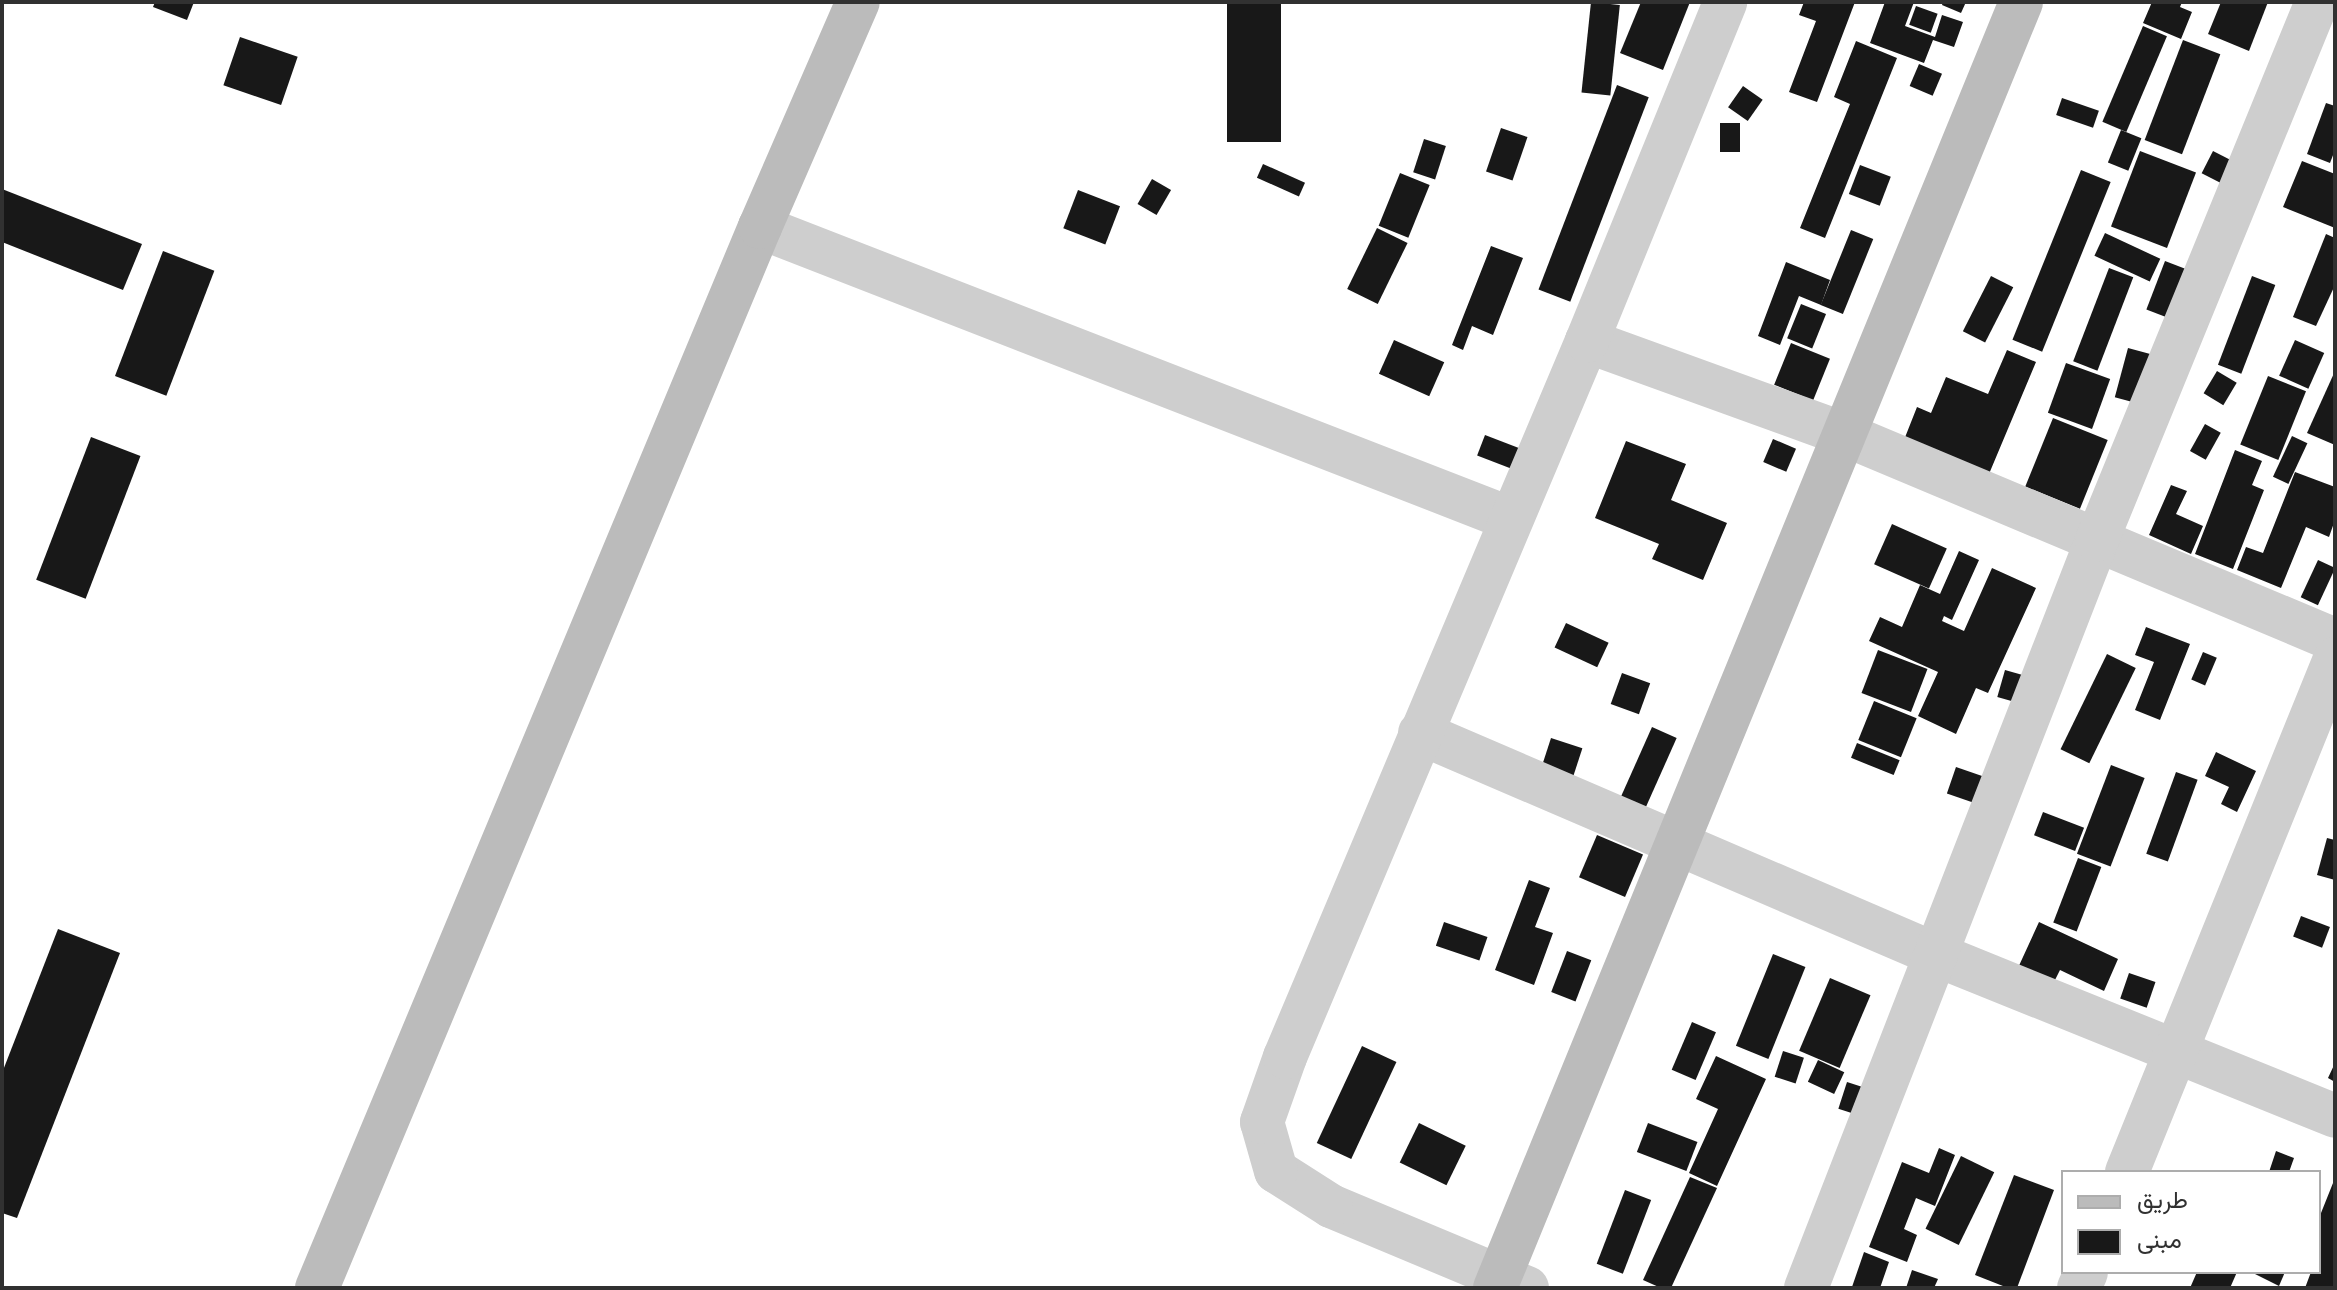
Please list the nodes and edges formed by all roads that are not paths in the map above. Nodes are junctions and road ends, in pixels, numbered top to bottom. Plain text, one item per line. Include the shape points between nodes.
1 (858, 2) edge
2 (1725, 2) edge
3 (2021, 2) edge
4 (2317, 2) edge
5 (760, 227) junction
6 (1587, 341) junction
7 (1846, 435) junction
8 (1511, 519) junction
9 (2097, 540) junction
10 (2335, 640) edge
11 (2335, 659) edge
12 (1420, 733) junction
13 (1679, 841) junction
14 (1937, 955) junction
15 (2177, 1052) junction
16 (2335, 1116) edge
17 (2128, 1170) edge
18 (1507, 1284) edge
19 (317, 1288) edge
20 (1806, 1288) edge

1 - 5 street
2 - 6 street
3 - 7 street
4 - 9 street
5 - 8 street
5 - 19 street
6 - 7 street
6 - 8 street
7 - 9 street
7 - 13 street
8 - 12 street
9 - 10 street
9 - 14 street
11 - 15 street
12 - 13 street
12 - 18 street via 1262,1122 1276,1171 1331,1206
13 - 14 street
13 - 18 street
14 - 15 street
14 - 20 street
15 - 16 street
15 - 17 street

